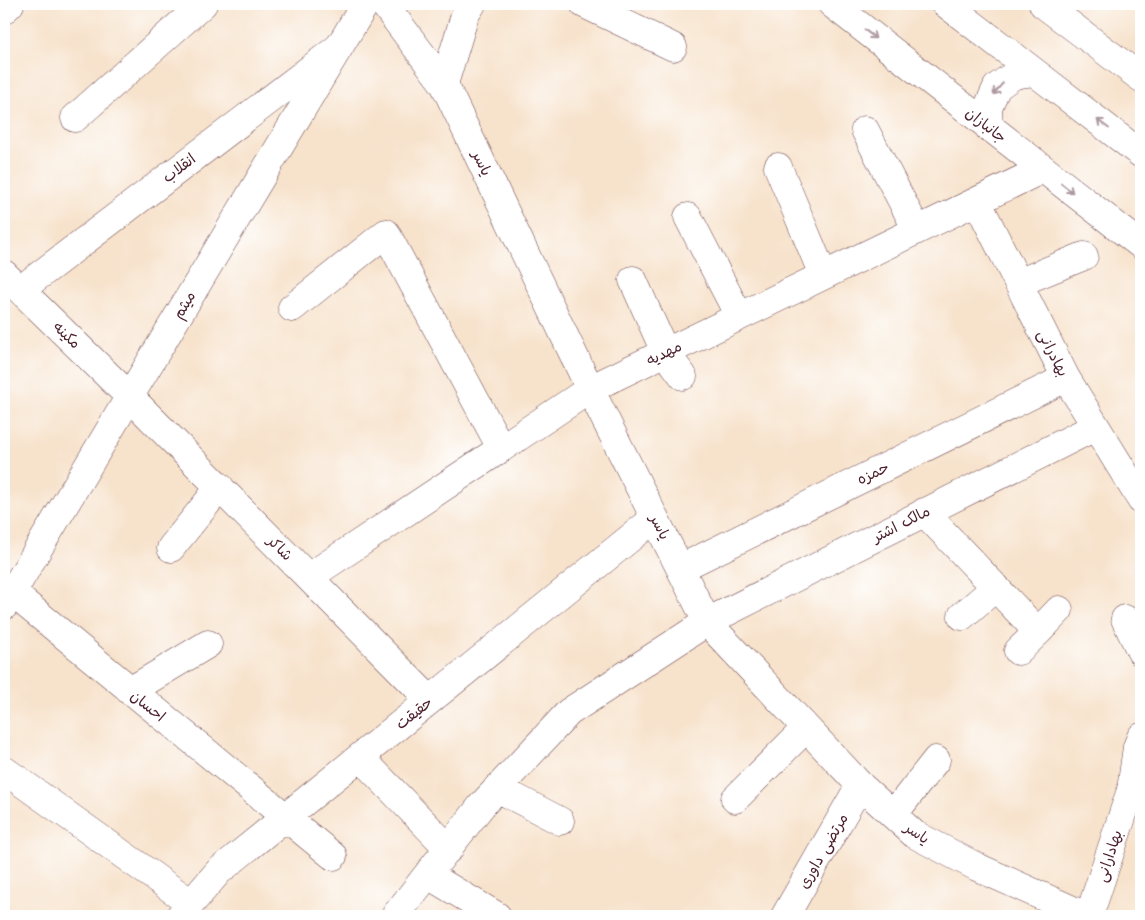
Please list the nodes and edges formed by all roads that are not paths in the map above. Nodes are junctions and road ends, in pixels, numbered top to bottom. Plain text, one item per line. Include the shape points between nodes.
1 (10, 4) edge
2 (203, 4) edge
3 (365, 4) edge
4 (384, 4) edge
5 (472, 4) edge
6 (584, 4) edge
7 (832, 4) edge
8 (1043, 4) edge
9 (958, 6) edge
10 (4, 10) edge
11 (339, 47) junction
12 (673, 47) dead end
13 (1034, 72) junction
14 (1141, 78) edge
15 (444, 84) junction
16 (75, 118) dead end
17 (989, 128) junction
18 (865, 130) dead end
19 (1141, 154) edge
20 (778, 167) dead end
21 (1043, 169) junction
22 (977, 201) junction
23 (688, 217) dead end
24 (917, 230) junction
25 (1141, 245) edge
26 (1084, 256) dead end
27 (823, 276) junction
28 (633, 280) dead end
29 (12, 282) edge
30 (1018, 283) junction
31 (292, 308) dead end
32 (739, 316) junction
33 (665, 352) junction
34 (684, 376) dead end
35 (1066, 378) junction
36 (590, 389) junction
37 (130, 396) junction
38 (1094, 427) junction
39 (501, 448) junction
40 (220, 487) junction
41 (1141, 500) edge
42 (924, 512) junction
43 (656, 518) junction
44 (171, 548) dead end
45 (680, 568) junction
46 (308, 577) junction
47 (996, 587) junction
48 (6, 595) edge
49 (1059, 610) dead end
50 (962, 616) dead end
51 (1125, 620) dead end
52 (707, 622) junction
53 (1038, 632) junction
54 (208, 644) dead end
55 (1018, 651) dead end
56 (1141, 652) edge
57 (130, 691) junction
58 (430, 700) junction
59 (806, 728) junction
60 (1141, 737) edge
61 (360, 757) junction
62 (936, 760) dead end
63 (4, 770) edge
64 (860, 785) junction
65 (497, 788) junction
66 (735, 799) dead end
67 (893, 815) junction
68 (285, 818) junction
69 (560, 821) dead end
70 (449, 849) junction
71 (333, 856) dead end
72 (428, 876) junction
73 (186, 910) edge
74 (789, 915) edge
75 (395, 916) edge
76 (497, 916) edge
77 (1087, 916) edge

1 - 10 street
2 - 16 street
3 - 11 street, میثم
4 - 15 street, یاسر
5 - 15 street via 465,15
6 - 12 street
7 -> 17 street, جانبازان
8 - 14 street
9 - 13 street
11 - 29 street, انقلاب
11 - 37 street, میثم
13 -> 17 street via 1014,75 997,87 988,107
19 -> 13 street
15 - 36 street, یاسر
17 - 21 street, جانبازان
18 - 24 street
20 - 27 street
21 - 22 street, مهدیه
21 -> 25 street, جانبازان
22 - 24 street, مهدیه
22 - 30 street, بهادرانی
23 - 32 street
24 - 27 street, مهدیه
26 - 30 street
27 - 32 street, مهدیه
28 - 33 street
29 - 37 street, مکینه
30 - 35 street, بهادرانی
31 - 39 street via 386,233
32 - 33 street, مهدیه
33 - 34 street
33 - 36 street, مهدیه
35 - 38 street, بهادرانی
35 - 45 street, حمزه
36 - 39 street, مهدیه
36 - 43 street, یاسر
37 - 40 street, شاکر
37 - 48 street, میثم
38 - 41 street, بهادرانی
38 - 42 street, مالک اشتر
39 - 46 street, مهدیه
40 - 44 street
40 - 46 street, شاکر
42 - 47 street
42 - 52 street, مالک اشتر
43 - 45 street, یاسر
43 - 58 street, حقیقت
45 - 52 street, یاسر
46 - 58 street, شاکر
47 - 50 street
47 - 53 street
48 - 57 street, احسان
49 - 53 street
51 - 56 street
52 - 59 street, یاسر
52 - 65 street, مالک اشتر via 569,712
53 - 55 street
54 - 57 street
57 - 68 street, احسان
58 - 61 street, حقیقت
59 - 64 street, یاسر
59 - 66 street
60 - 77 street, بهادارانی via 1131,790
61 - 68 street, حقیقت
61 - 70 street
62 - 67 street
63 - 73 street
64 - 67 street, یاسر
64 - 74 street, مرتضی داوری
65 - 69 street
65 - 70 street, مالک اشتر
67 - 77 street, یاسر via 914,834 977,867
68 - 71 street, احسان
68 - 73 street, حقیقت via 219,871
70 - 72 street, مالک اشتر
72 - 75 street, مالک اشتر
72 - 76 street

